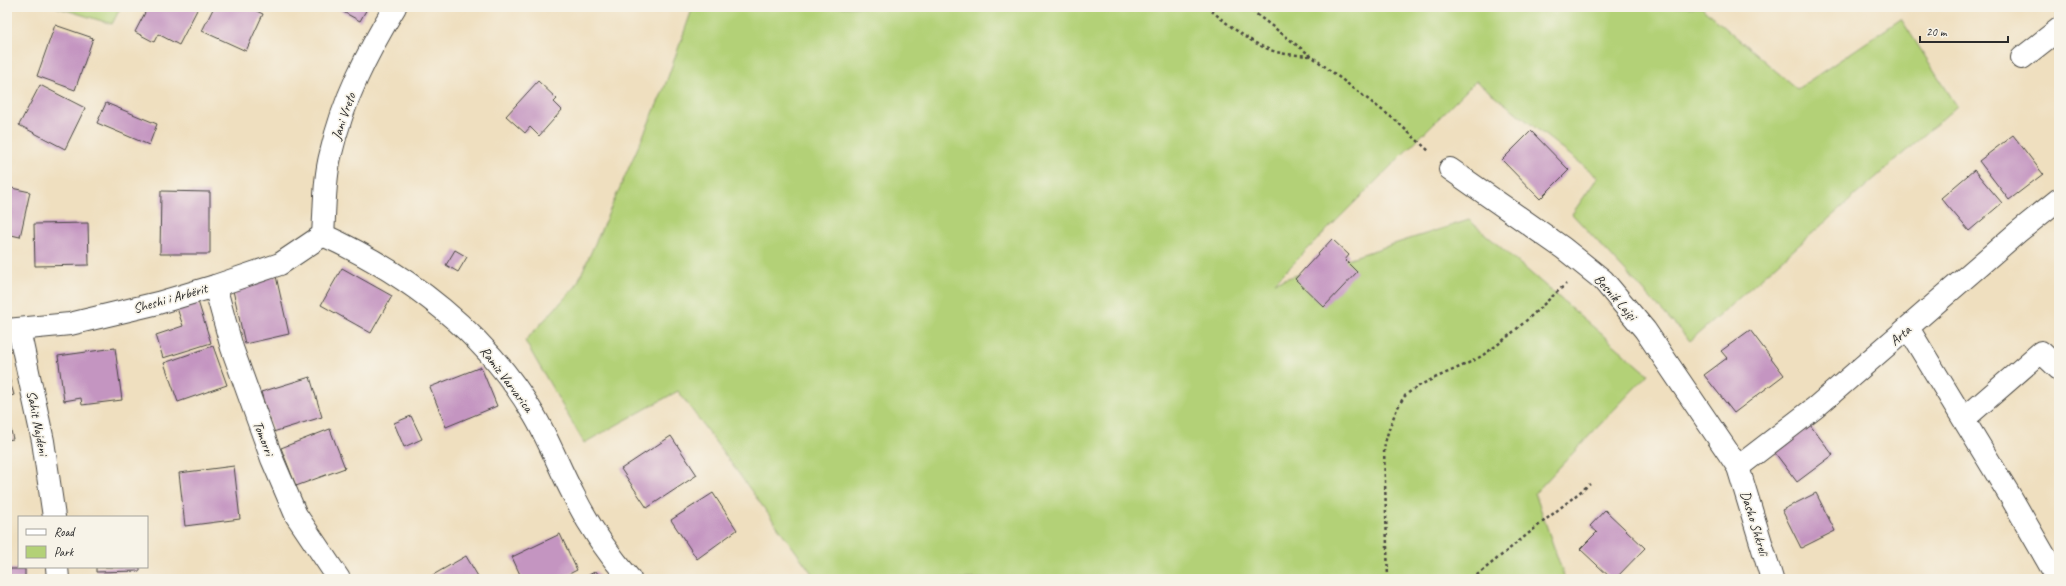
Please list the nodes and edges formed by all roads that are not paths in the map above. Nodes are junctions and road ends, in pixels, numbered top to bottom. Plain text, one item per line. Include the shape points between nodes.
1 (395, 7) edge
2 (2059, 29) edge
3 (2022, 58) dead end
4 (1450, 169) road end
5 (2059, 199) edge
6 (323, 235) junction
7 (215, 286) junction
8 (1908, 328) junction
9 (13, 330) edge
10 (2059, 368) edge
11 (1964, 419) junction
12 (1738, 467) junction
13 (54, 516) edge
14 (57, 568) edge
15 (58, 579) edge
16 (339, 579) edge
17 (630, 579) edge
18 (1772, 579) edge
19 (2058, 579) edge

1 - 6 street, Jani Vreto via 358,72 339,125 330,154
2 - 3 street
4 - 12 street, Besnik Lajçi via 1563,248 1603,280 1645,330
5 - 8 street, Arta
6 - 7 street, Sheshi i Arbërit via 280,264
6 - 17 street, Ramiz Varvarica via 357,250 432,301 475,337 505,371 534,415 573,495 596,535
7 - 9 street, Sheshi i Arbërit via 70,324
7 - 16 street, Tomorri via 232,348 272,459 296,515
8 - 11 street
8 - 12 street, Arta via 1816,407
9 - 13 street, Sahit Najdeni via 43,441
10 - 11 street via 2041,352
11 - 19 street
12 - 18 street, Dasho Shkreli
14 - 15 street

